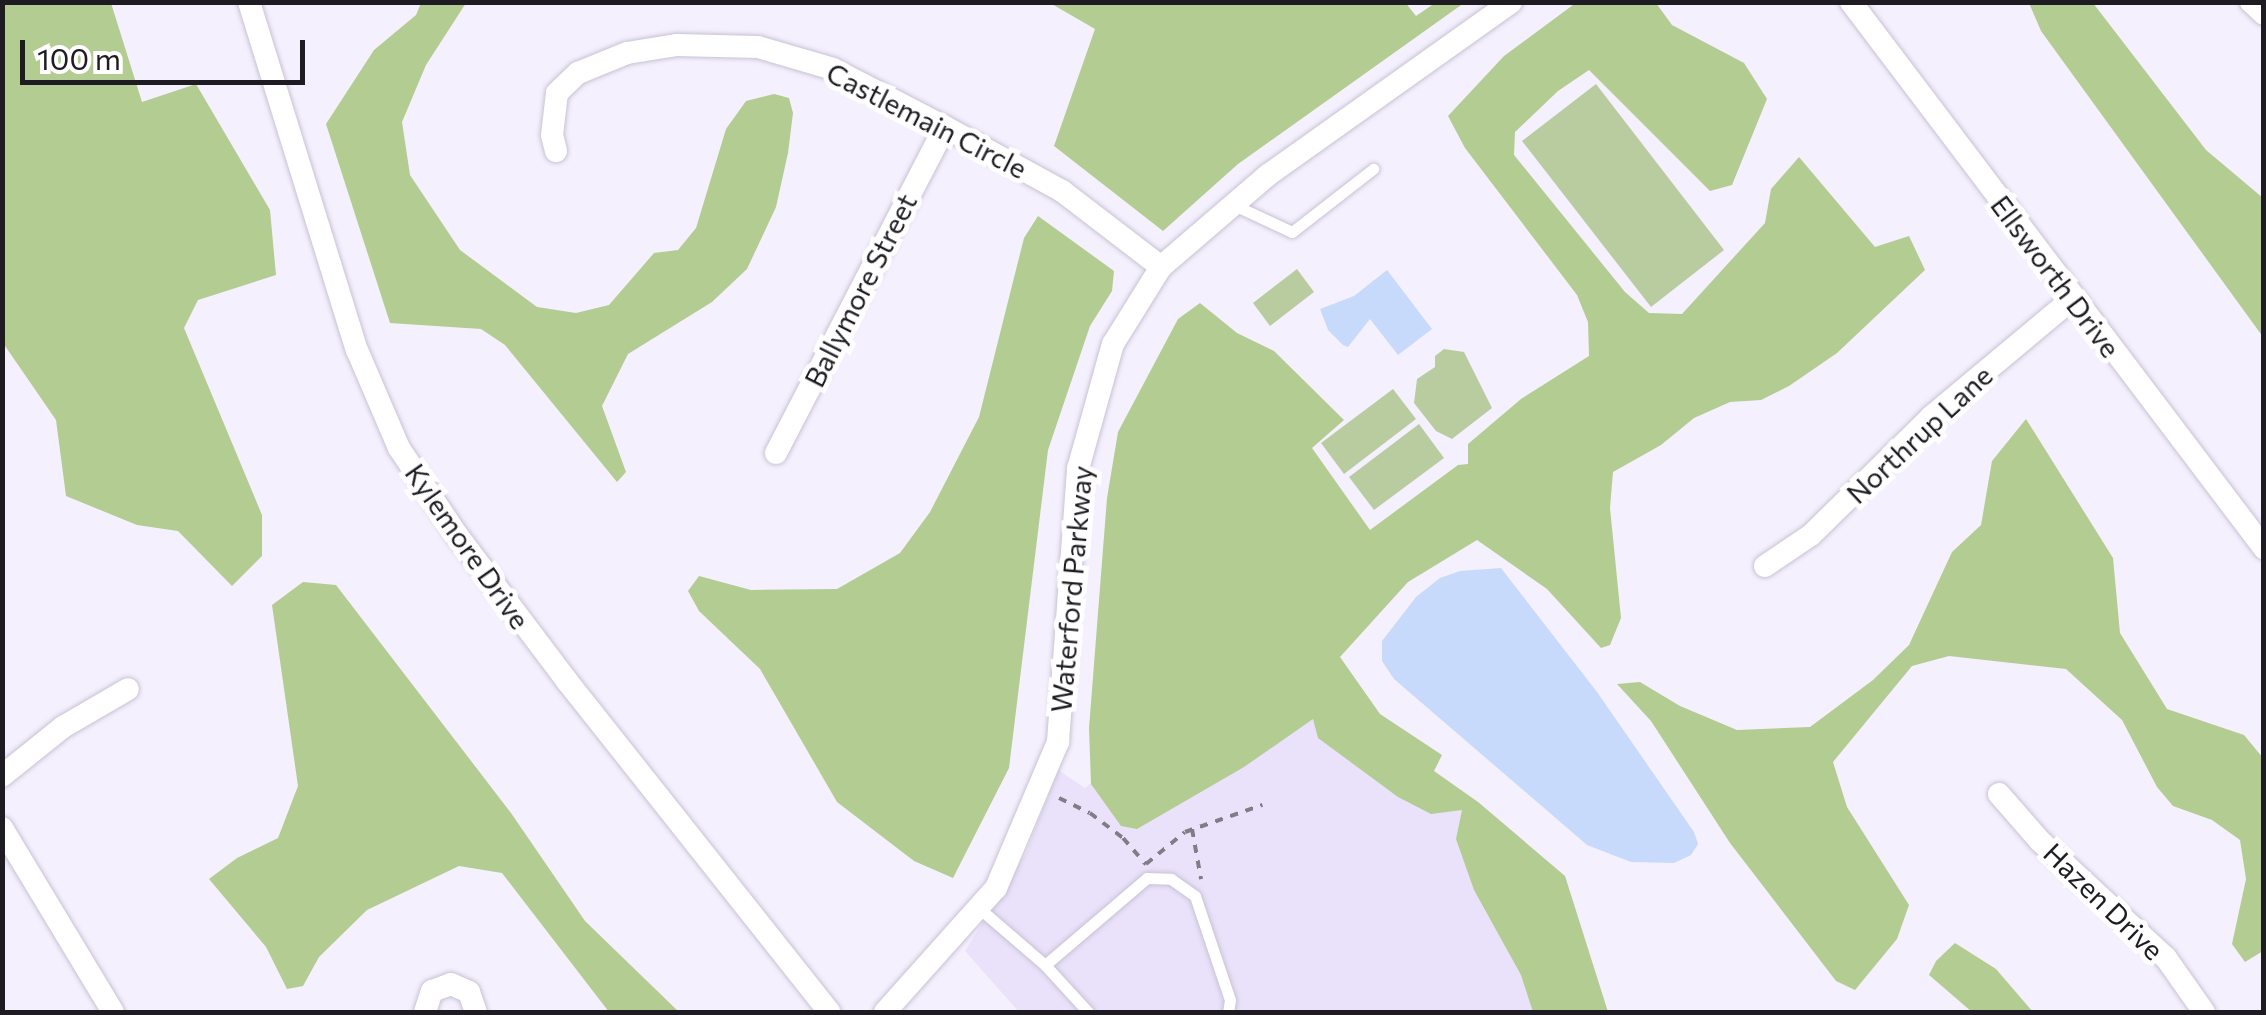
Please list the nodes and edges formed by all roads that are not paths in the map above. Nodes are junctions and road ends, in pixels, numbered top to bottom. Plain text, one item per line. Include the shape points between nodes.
1 (249, 2) edge
2 (1511, 2) edge
3 (1850, 2) edge
4 (2252, 2) edge
5 (2264, 14) edge
6 (944, 127) junction
7 (556, 151) dead end
8 (1373, 169) dead end
9 (1234, 205) junction
10 (1161, 267) junction
11 (2072, 299) junction
12 (776, 452) dead end
13 (2264, 548) edge
14 (1765, 566) dead end
15 (128, 689) dead end
16 (2, 776) edge
17 (2000, 794) dead end
18 (2, 828) edge
19 (980, 909) junction
20 (1045, 965) junction
21 (113, 1012) edge
22 (425, 1012) edge
23 (476, 1012) edge
24 (829, 1012) edge
25 (885, 1012) edge
26 (1088, 1012) edge
27 (1228, 1012) edge
28 (2204, 1012) edge

1 - 24 street, Kylemore Drive via 358,350 399,448 566,682
2 - 9 street, Waterford Parkway
3 - 11 street, Ellsworth Drive
4 - 5 street
6 - 7 street, Castlemain Circle via 833,68 758,47 677,45 628,53 578,73 557,93
6 - 10 street, Castlemain Circle via 1062,191
6 - 12 street, Ballymore Street
8 - 9 lane via 1292,232
9 - 10 street, Waterford Parkway
10 - 19 street, Waterford Parkway via 1113,344 1081,456 1058,742 996,888
11 - 13 street, Ellsworth Drive
11 - 14 street, Northrup Lane via 1931,417 1811,534
15 - 16 street via 63,727
17 - 28 street, Hazen Drive via 2166,958
18 - 21 street
19 - 20 lane
19 - 25 street, Waterford Parkway
20 - 26 lane
20 - 27 lane via 1147,878 1172,879 1195,896 1230,1000
22 - 23 street via 432,991 451,984 469,992

